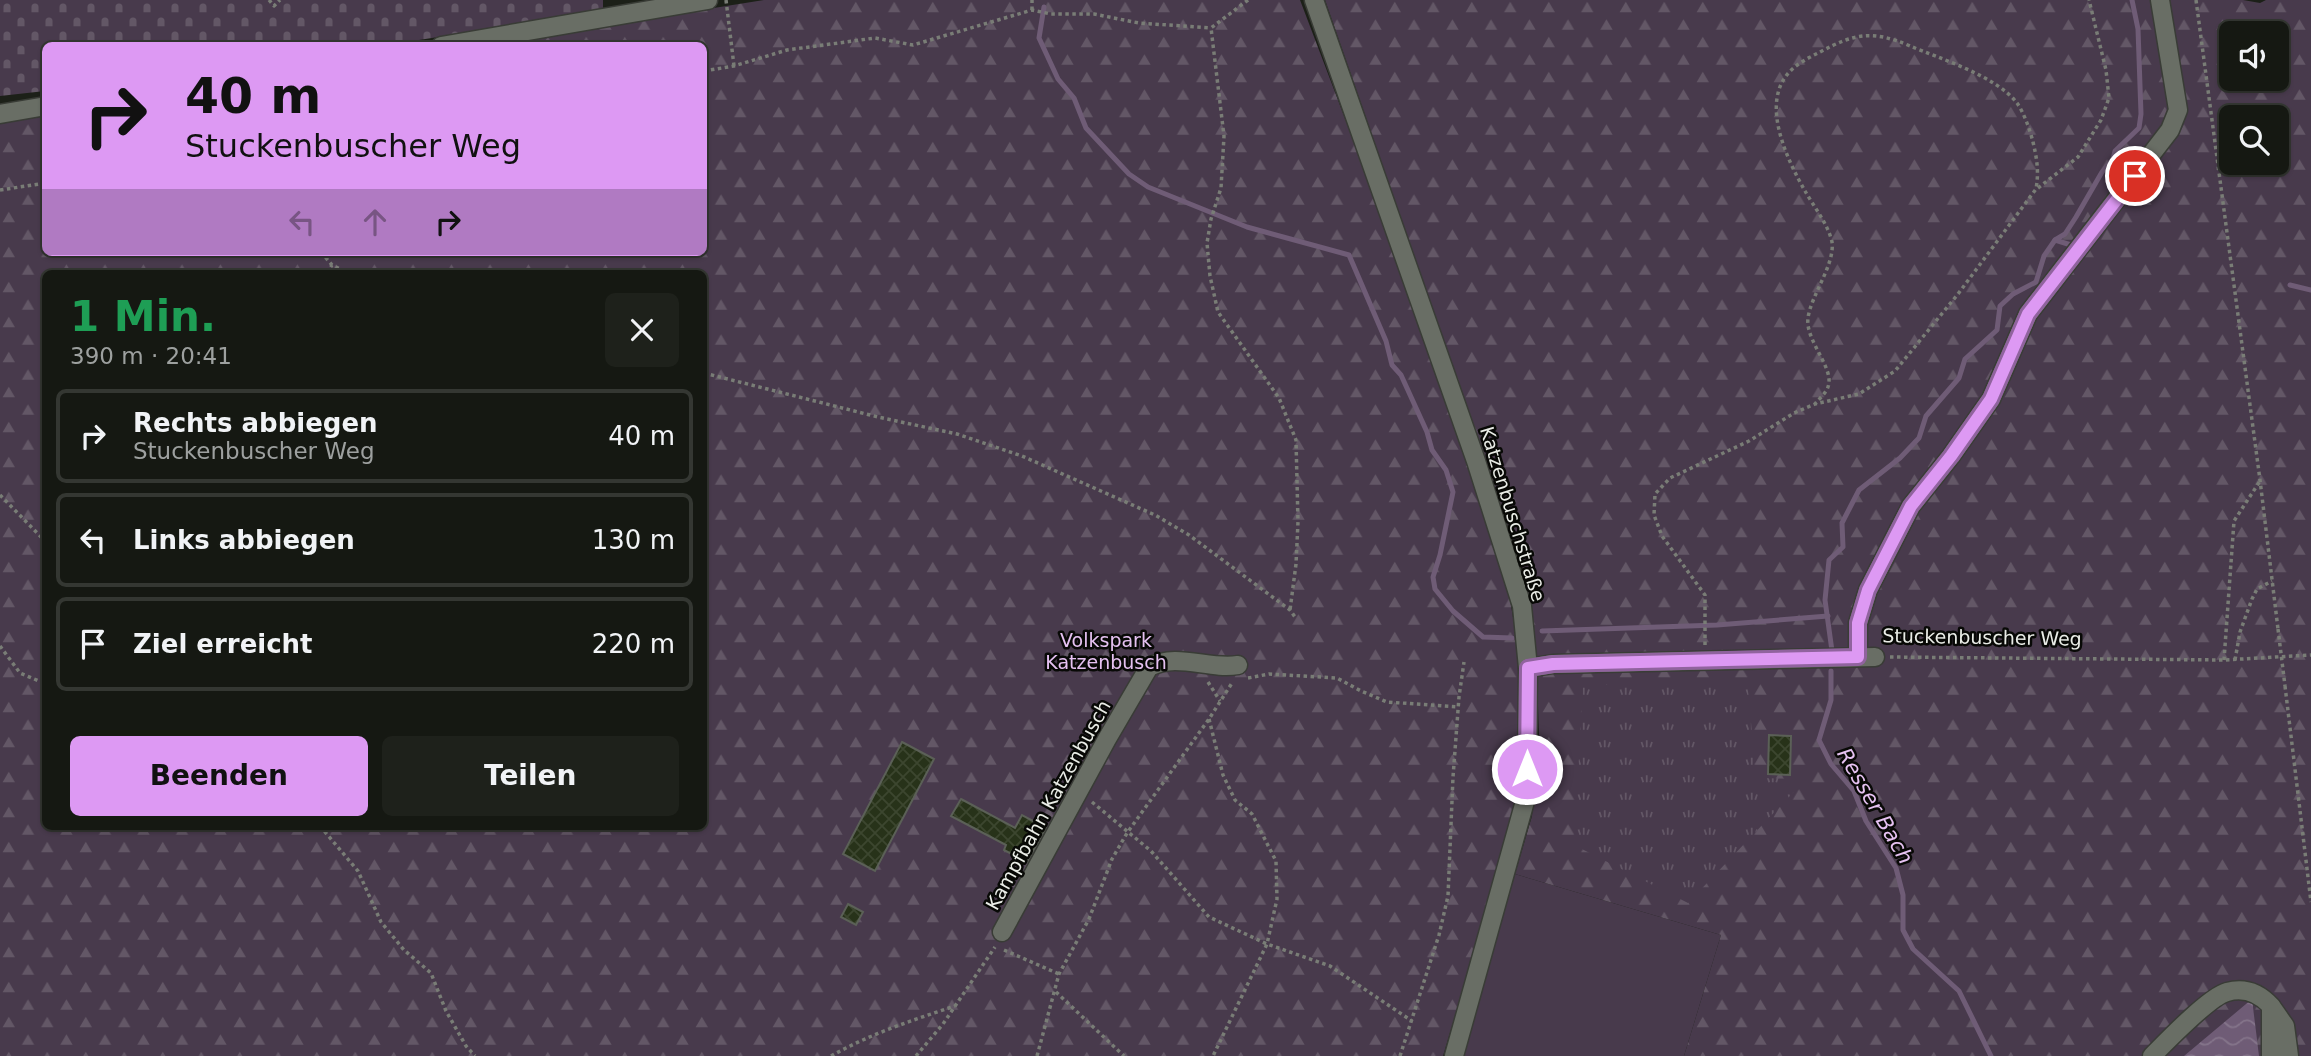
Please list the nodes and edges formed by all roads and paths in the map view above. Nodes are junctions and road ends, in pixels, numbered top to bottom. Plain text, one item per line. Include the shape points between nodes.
1 (269, 0) edge
2 (280, 0) edge
3 (708, 0) edge
4 (726, 0) edge
5 (1032, 0) edge
6 (1248, 0) edge
7 (1314, 0) edge
8 (2089, 0) edge
9 (2160, 0) edge
10 (2196, 0) edge
11 (1034, 11) junction
12 (1211, 28) junction
13 (464, 42) edge
14 (734, 66) junction
15 (707, 70) edge
16 (42, 107) edge
17 (0, 114) edge
18 (42, 184) edge
19 (2036, 189) junction
20 (0, 190) edge
21 (324, 256) edge
22 (332, 265) junction
23 (329, 270) edge
24 (342, 270) edge
25 (707, 374) edge
26 (1815, 404) junction
27 (2260, 480) junction
28 (0, 495) edge
29 (42, 538) edge
30 (2272, 581) junction
31 (1290, 610) junction
32 (1295, 617) dead end
33 (1705, 640) dead end
34 (0, 646) edge
35 (2311, 655) edge
36 (1867, 657) junction
37 (2224, 660) junction
38 (2235, 660) junction
39 (1464, 662) dead end
40 (1528, 668) junction
41 (1242, 671) junction
42 (42, 682) edge
43 (1458, 707) junction
44 (1209, 719) junction
45 (1079, 791) junction
46 (323, 830) edge
47 (1127, 833) junction
48 (2311, 902) edge
49 (999, 939) junction
50 (1267, 944) junction
51 (1059, 974) junction
52 (1056, 992) junction
53 (955, 1006) junction
54 (2272, 1006) junction
55 (1412, 1021) junction
56 (475, 1056) edge
57 (831, 1056) edge
58 (916, 1056) edge
59 (1037, 1056) edge
60 (1124, 1056) edge
61 (1213, 1056) edge
62 (1400, 1056) edge
63 (1454, 1056) edge
64 (2152, 1056) edge
65 (2271, 1056) edge
66 (2289, 1056) edge

1 - 2 path via 274,6
3 - 13 street
4 - 14 path
5 - 11 path
6 - 12 path
7 - 40 street, Katzenbuschstraße via 1476,461 1522,606
8 - 19 path via 2109,98 2078,156
9 - 36 street via 2178,110 2170,130 2028,314 1991,399 1911,506 1868,590 1858,623
10 - 27 path
11 - 12 path
11 - 14 path via 913,45 875,38 787,50
12 - 31 path via 1224,136 1221,188 1207,243 1210,276 1218,312 1279,398 1296,440 1298,522
14 - 15 path
16 - 17 street
18 - 20 path
19 - 26 path via 1895,371 1858,394
19 - 26 path via 2039,170 2018,104 1986,80 1879,36 1853,36 1791,70 1778,96 1779,130 1787,158 1832,243 1808,319 1808,332 1829,378 1828,388
21 - 22 path
22 - 23 path
22 - 24 path
25 - 31 path via 957,434 1021,456 1155,515
26 - 33 path via 1670,478 1655,494 1654,515 1662,536 1705,595
27 - 30 path
27 - 37 path via 2234,521
28 - 29 path
30 - 38 path via 2257,589 2252,599
30 - 48 path, bridge
31 - 32 path
34 - 42 path via 20,673
35 - 38 path, Stuckenbuscher Weg
36 - 37 path, Stuckenbuscher Weg
36 - 40 street, Stuckenbuscher Weg
37 - 38 path, Stuckenbuscher Weg
39 - 43 path
40 - 63 street, Katzenbuschstraße via 1527,794
41 - 43 path via 1337,678 1387,702
41 - 44 path
41 - 45 street, Kampfbahn Katzenbusch via 1172,660 1149,667
43 - 55 path via 1448,896
44 - 47 path
44 - 50 path via 1223,775 1235,800 1252,814 1276,860 1277,899
45 - 47 path
45 - 49 street, Kampfbahn Katzenbusch
46 - 56 path via 358,871 381,922 430,973 446,1012
47 - 50 path via 1151,851 1209,917
47 - 51 path
49 - 51 path
49 - 53 path
50 - 55 path via 1330,966
50 - 61 path
51 - 52 path
52 - 59 path
52 - 60 path
53 - 57 path
53 - 58 path
54 - 64 street via 2247,990 2225,992
54 - 65 street
54 - 66 street via 2285,1026
55 - 62 path

